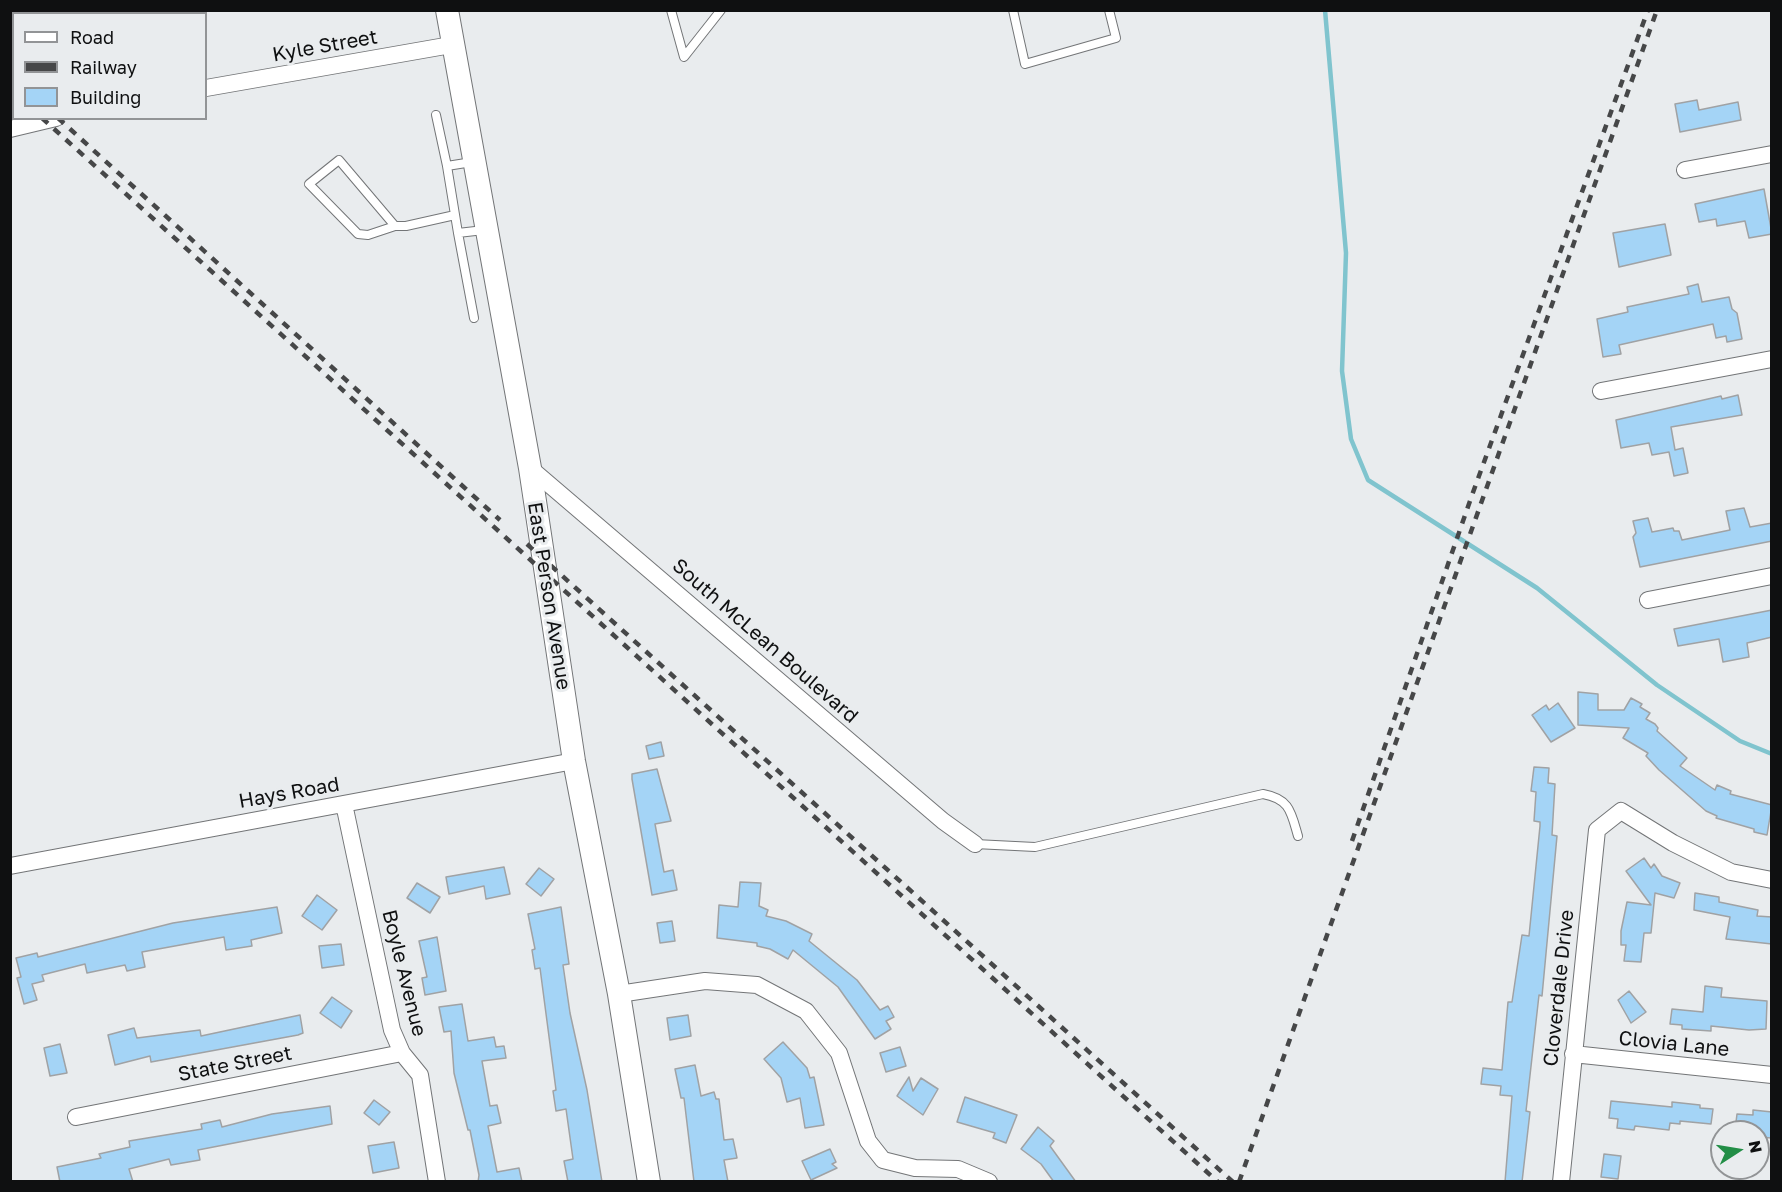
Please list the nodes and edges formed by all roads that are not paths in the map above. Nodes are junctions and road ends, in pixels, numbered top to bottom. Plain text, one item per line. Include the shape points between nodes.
1 (447, 10) edge
2 (671, 10) edge
3 (721, 10) edge
4 (1013, 10) edge
5 (1109, 10) edge
6 (451, 45) junction
7 (207, 88) edge
8 (436, 116) dead end
9 (48, 120) edge
10 (10, 129) edge
11 (1772, 154) edge
12 (475, 161) junction
13 (447, 166) junction
14 (1685, 170) dead end
15 (455, 215) junction
16 (395, 226) junction
17 (487, 229) junction
18 (458, 233) junction
19 (474, 318) dead end
20 (1772, 359) edge
21 (1601, 391) dead end
22 (530, 468) junction
23 (1772, 576) edge
24 (1648, 600) dead end
25 (574, 761) junction
26 (344, 804) junction
27 (1298, 836) dead end
28 (975, 843) joint
29 (10, 866) edge
30 (1772, 880) edge
31 (620, 994) junction
32 (402, 1053) junction
33 (1573, 1054) junction
34 (1772, 1075) edge
35 (76, 1117) dead end
36 (437, 1182) edge
37 (649, 1182) edge
38 (989, 1182) edge
39 (1561, 1182) edge

1 - 6 main road, East Person Avenue
2 - 3 lane via 684,57
4 - 5 lane via 1025,64 1116,38
6 - 7 street, Kyle Street
6 - 12 main road, East Person Avenue
8 - 13 lane
9 - 10 street
11 - 14 street
12 - 13 lane
12 - 17 main road, East Person Avenue
13 - 15 lane
15 - 16 lane
15 - 18 lane
16 - 16 lane via 339,160 309,184 358,234 368,235
17 - 18 lane
17 - 22 main road, East Person Avenue
18 - 19 lane
20 - 21 street
22 - 25 main road, East Person Avenue
22 - 28 street, South McLean Boulevard via 943,821
23 - 24 street
25 - 26 street, Hays Road
25 - 31 main road, East Person Avenue
26 - 29 street, Hays Road
26 - 32 street, Boyle Avenue via 392,1030
27 - 28 lane via 1290,808 1278,796 1263,794 1035,847
30 - 33 street, Cloverdale Drive via 1731,872 1621,811 1597,830
31 - 37 main road, East Person Avenue
31 - 38 street via 705,981 757,984 806,1011 839,1053 868,1141 883,1160 915,1168 958,1169
32 - 35 street, State Street
32 - 36 street, Boyle Avenue via 420,1076
33 - 34 street, Clovia Lane
33 - 39 street, Cloverdale Drive

